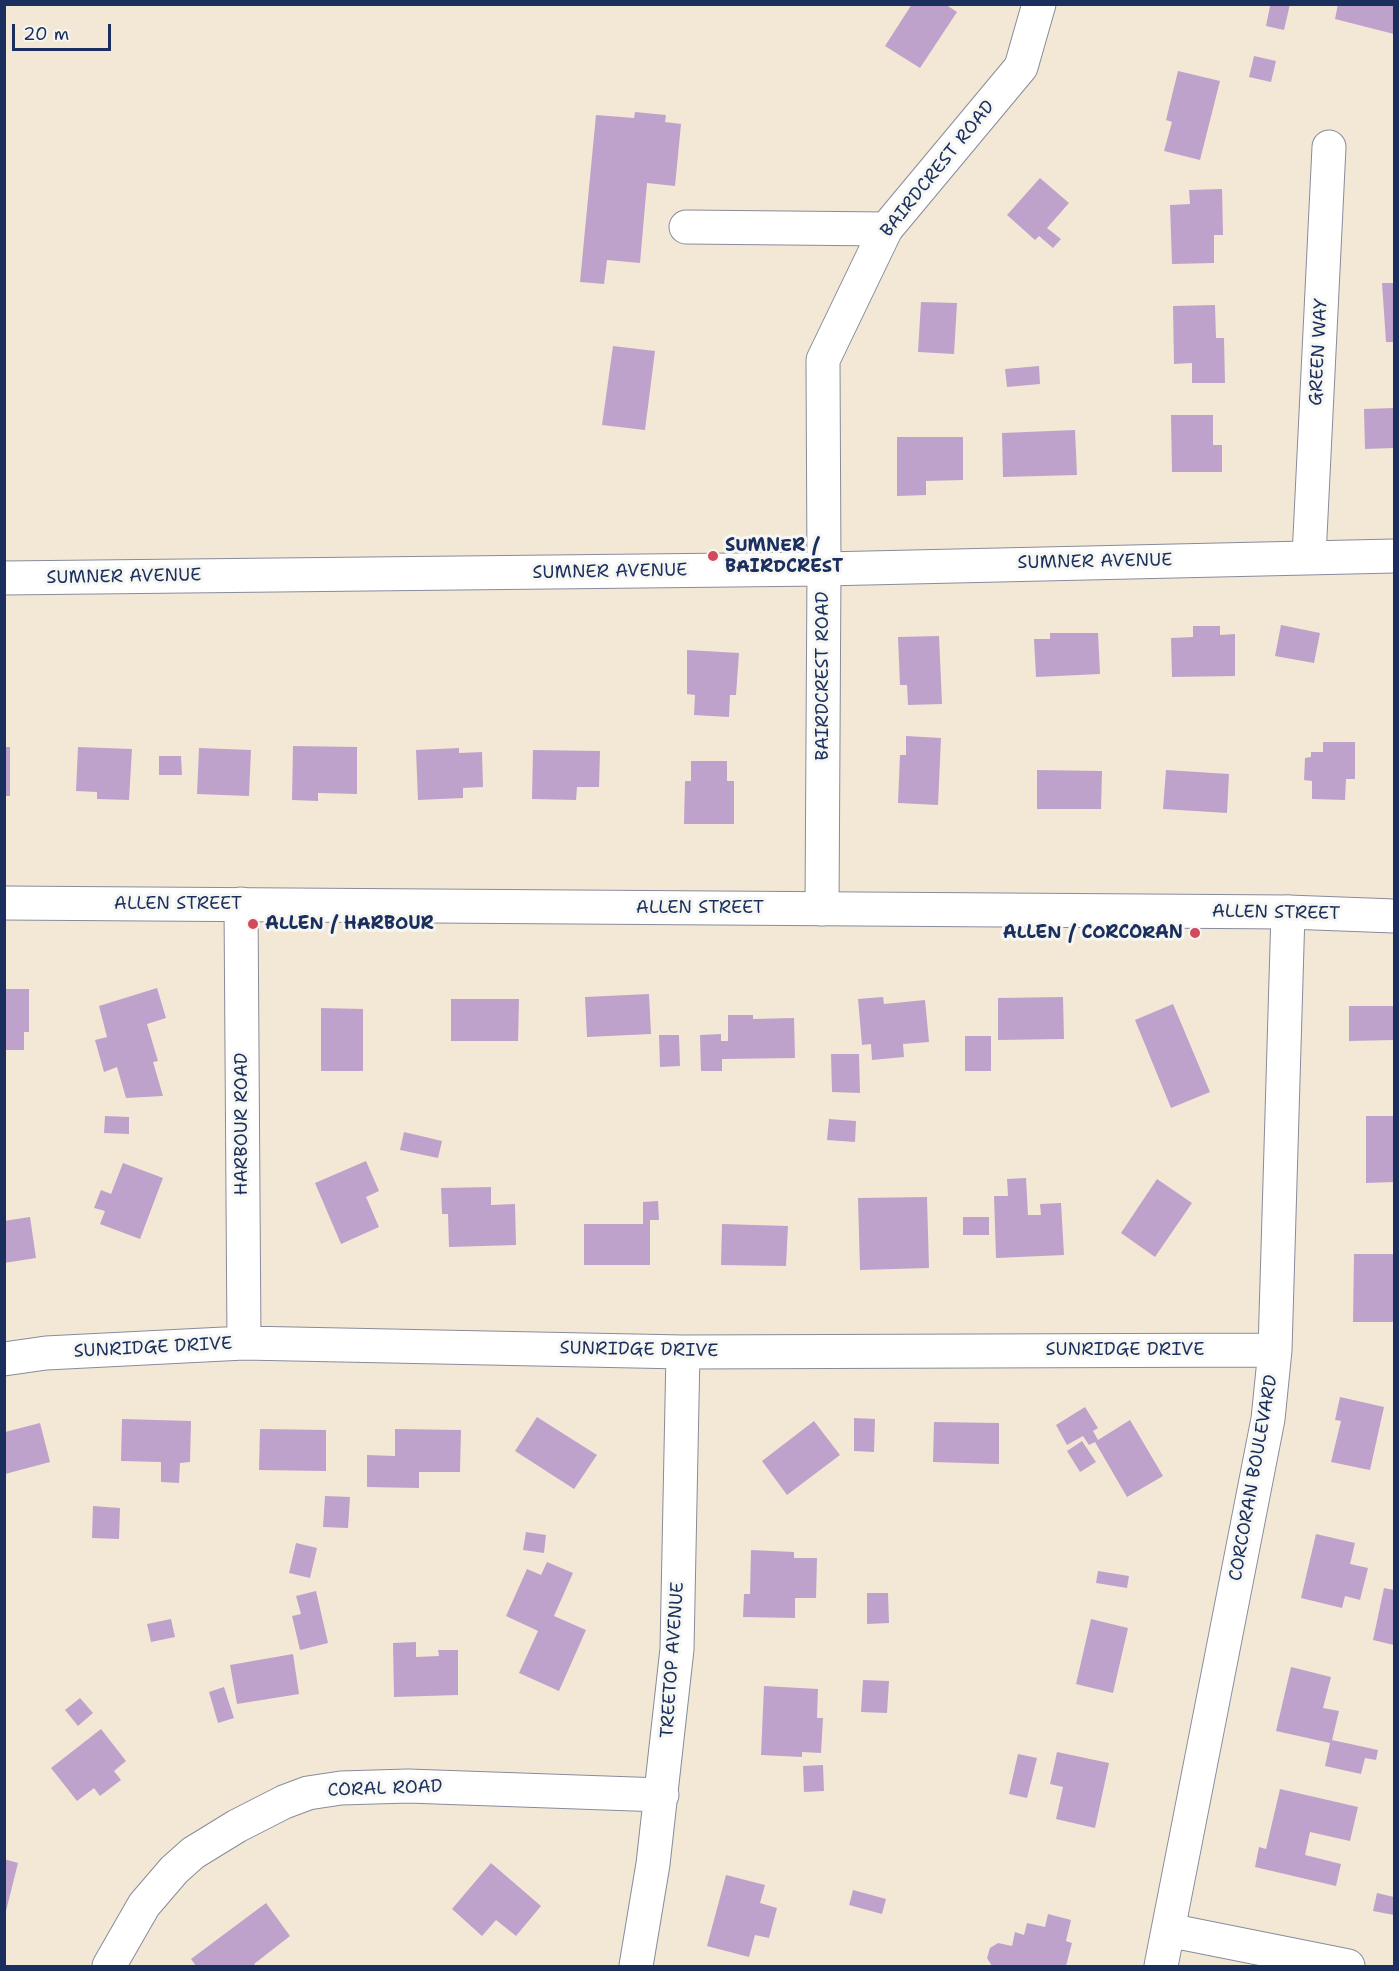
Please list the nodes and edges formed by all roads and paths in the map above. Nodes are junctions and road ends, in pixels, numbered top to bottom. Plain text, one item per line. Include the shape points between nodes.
1 (1039, 4) edge
2 (1329, 147) dead end
3 (686, 227) dead end
4 (886, 229) junction
5 (1395, 556) edge
6 (1309, 557) junction
7 (824, 569) junction
8 (4, 578) edge
9 (4, 903) edge
10 (241, 904) junction
11 (822, 909) junction
12 (1288, 912) junction
13 (1395, 916) edge
14 (244, 1343) junction
15 (1275, 1350) junction
16 (683, 1352) junction
17 (4, 1359) edge
18 (662, 1795) junction
19 (1168, 1930) junction
20 (109, 1966) edge
21 (636, 1966) edge
22 (1161, 1966) edge
23 (1348, 1966) edge

1 - 4 street, BAIRDCREST ROAD via 1021,67
2 - 6 street, GREEN WAY
3 - 4 street
4 - 7 street, BAIRDCREST ROAD via 823,360
5 - 6 street, SUMNER AVENUE
6 - 7 street, SUMNER AVENUE
7 - 8 street, SUMNER AVENUE
7 - 11 street, BAIRDCREST ROAD
9 - 10 street, ALLEN STREET
10 - 11 street, ALLEN STREET
10 - 14 street, HARBOUR ROAD
11 - 12 street, ALLEN STREET
12 - 13 street, ALLEN STREET
12 - 15 street, CORCORAN BOULEVARD
14 - 16 street, SUNRIDGE DRIVE
14 - 17 street, SUNRIDGE DRIVE via 46,1353
15 - 16 street, SUNRIDGE DRIVE
15 - 19 street, CORCORAN BOULEVARD via 1263,1446
16 - 18 street, TREETOP AVENUE via 677,1649
18 - 20 street, CORAL ROAD via 408,1786 308,1793 260,1813 180,1864 144,1905
18 - 21 street, TREETOP AVENUE
19 - 22 street, CORCORAN BOULEVARD
19 - 23 street

